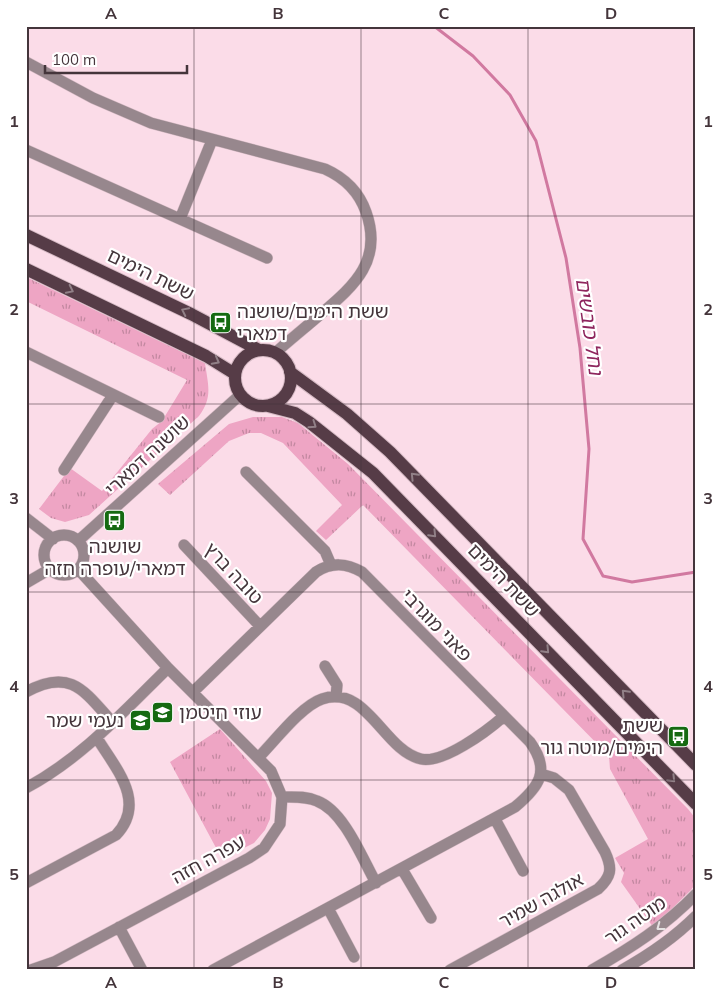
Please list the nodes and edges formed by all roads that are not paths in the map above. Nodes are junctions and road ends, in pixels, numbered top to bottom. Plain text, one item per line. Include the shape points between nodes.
1 (26, 62) edge
2 (212, 140) junction
3 (26, 150) edge
4 (180, 219) junction
5 (26, 234) edge
6 (267, 258) dead end
7 (26, 269) edge
8 (259, 350) junction
9 (27, 353) edge
10 (275, 353) junction
11 (290, 372) junction
12 (235, 374) junction
13 (114, 395) junction
14 (240, 395) junction
15 (268, 406) junction
16 (159, 417) dead end
17 (64, 470) dead end
18 (246, 472) dead end
19 (26, 518) edge
20 (52, 539) junction
21 (78, 541) junction
22 (184, 545) dead end
23 (330, 565) junction
24 (50, 569) junction
25 (78, 569) junction
26 (26, 583) edge
27 (259, 625) junction
28 (325, 666) dead end
29 (168, 668) junction
30 (26, 692) edge
31 (193, 692) junction
32 (336, 697) junction
33 (503, 717) junction
34 (113, 723) junction
35 (97, 738) junction
36 (258, 758) junction
37 (696, 765) edge
38 (541, 774) junction
39 (26, 788) edge
40 (282, 798) junction
41 (696, 804) edge
42 (495, 819) junction
43 (402, 868) junction
44 (523, 871) dead end
45 (26, 883) edge
46 (376, 883) junction
47 (696, 894) edge
48 (328, 908) junction
49 (696, 916) edge
50 (431, 918) dead end
51 (119, 928) junction
52 (354, 958) dead end
53 (235, 965) edge
54 (32, 970) edge
55 (142, 970) edge
56 (212, 970) edge
57 (450, 970) edge
58 (592, 970) edge
59 (622, 970) edge

1 - 2 street via 151,123
2 - 4 street
2 - 10 street via 334,173 354,189 370,222 369,255 359,279
3 - 4 street
4 - 6 street
8 -> 5 main road, ששת הימים
7 -> 12 main road via 206,356
8 - 10 main road
8 - 12 main road via 243,358
9 - 13 street
10 - 11 main road
11 - 15 main road via 288,390
37 -> 11 main road, ששת הימים via 390,452 348,414
12 - 14 main road
13 - 16 street
13 - 17 street
14 - 15 main road via 253,404
14 - 21 street, שושנה דמארי
15 -> 41 main road, ששת הימים via 295,413 373,473
18 - 23 street via 325,551
19 - 20 street
20 - 21 street via 66,536
20 - 24 street via 44,553
21 - 25 street via 83,558
22 - 27 street, טובה ברץ
23 - 27 street, טובה ברץ via 316,572
23 - 33 street, פאני מוגרבי via 342,564 362,572
24 - 25 street via 60,575
24 - 26 street
25 - 29 street, עפרה חזה
27 - 31 street, טובה ברץ
28 - 32 street via 337,685
29 - 31 street, עפרה חזה
29 - 34 street
30 - 34 street via 50,682 74,684
31 - 36 street, עפרה חזה
32 - 33 street via 358,705 400,747 422,759 445,756
32 - 36 street via 321,699 309,706
33 - 38 street, פאני מוגרבי via 537,752
34 - 35 street
35 - 39 street via 60,769
35 - 45 street via 128,790 130,808 125,826 116,835
36 - 40 street, עפרה חזה via 271,771
38 - 42 street via 533,792
38 - 57 street, אולגה שמיר via 554,778 569,790 605,852 611,872 598,889
40 - 46 street via 301,797 330,807
40 - 51 street, עפרה חזה via 280,824 264,848
42 - 43 street
42 - 44 street
43 - 46 street
43 - 50 street
46 - 48 street
47 -> 58 street, מוטה גור via 673,918 638,944
48 - 52 street
48 - 53 street
49 - 59 street, מוטה גור via 646,956
51 - 54 street, עפרה חזה
51 - 55 street
53 - 56 street

